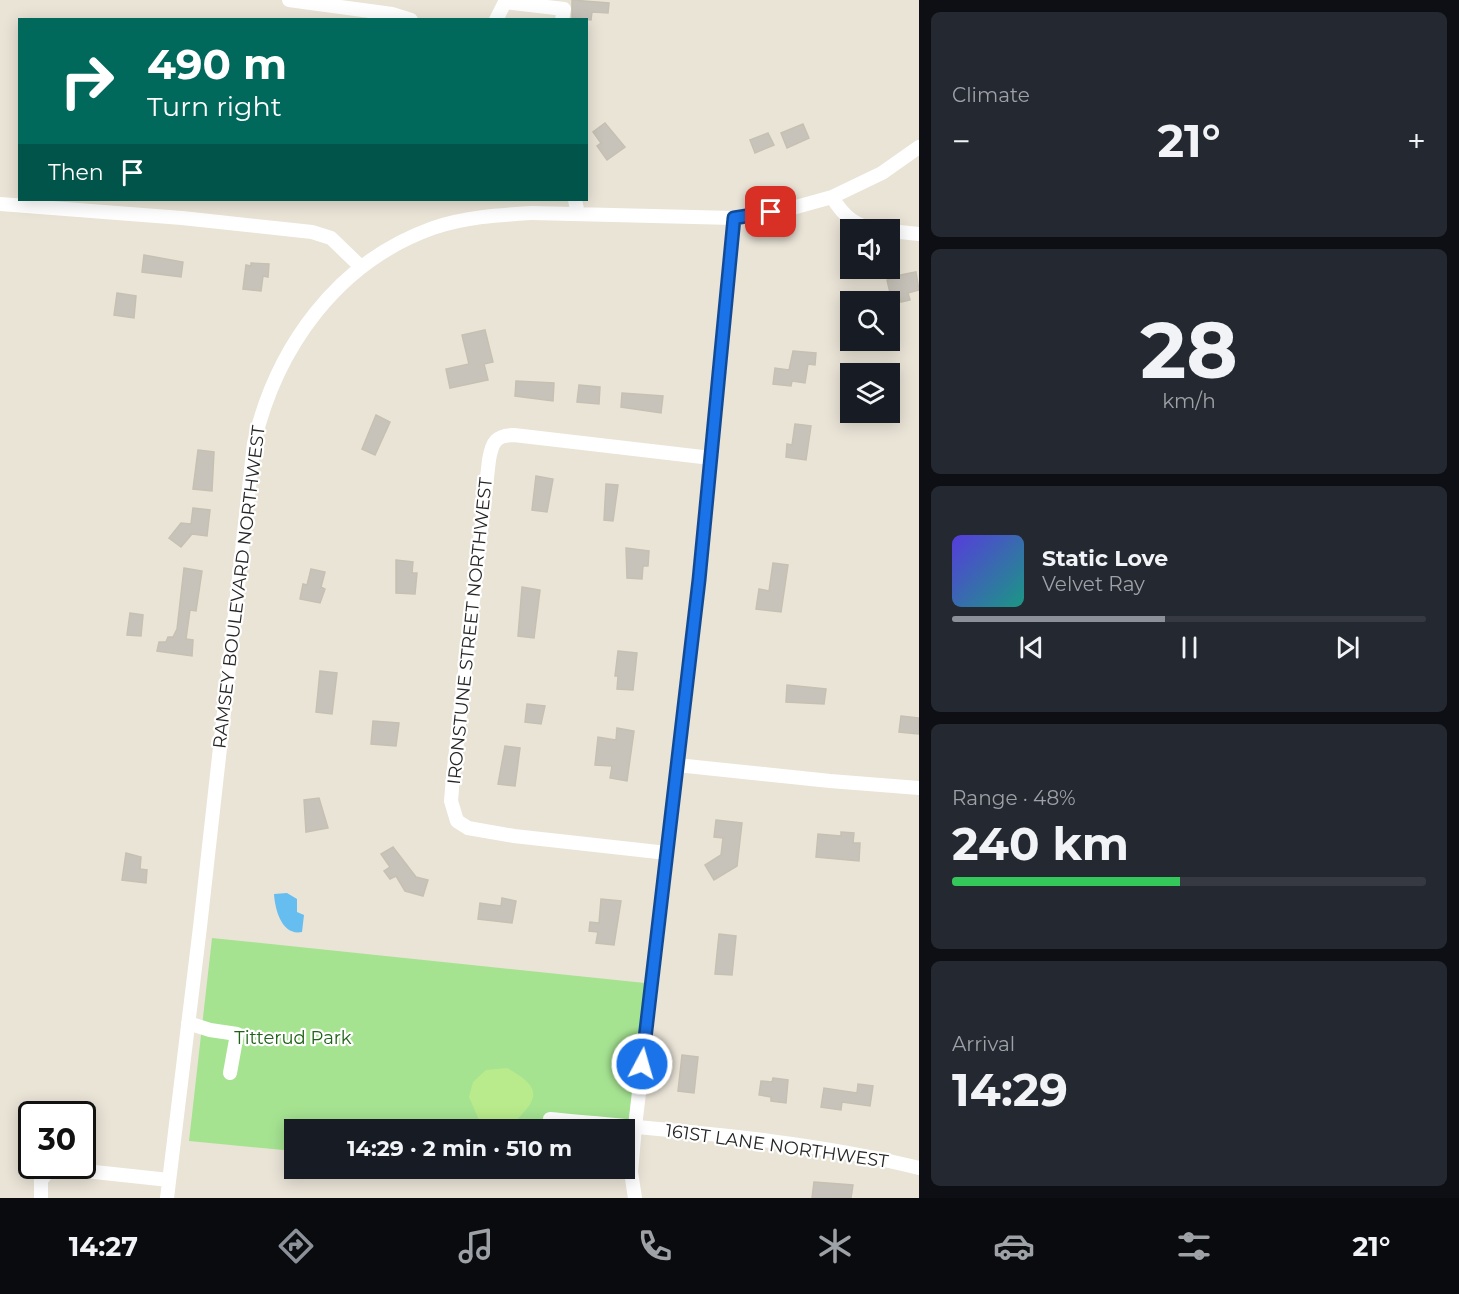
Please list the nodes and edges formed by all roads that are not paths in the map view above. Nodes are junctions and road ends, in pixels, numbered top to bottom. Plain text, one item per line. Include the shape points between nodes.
1 (289, 0) edge
2 (405, 18) edge
3 (497, 18) edge
4 (562, 18) edge
5 (919, 147) edge
6 (832, 197) junction
7 (575, 201) edge
8 (0, 204) edge
9 (578, 214) junction
10 (734, 218) junction
11 (848, 219) edge
12 (900, 232) edge
13 (919, 234) edge
14 (361, 267) junction
15 (711, 458) junction
16 (678, 765) junction
17 (919, 788) edge
18 (667, 853) junction
19 (188, 1023) junction
20 (230, 1073) dead end
21 (635, 1119) edge
22 (635, 1127) edge
23 (919, 1168) edge
24 (632, 1179) edge
25 (169, 1180) junction
26 (41, 1198) edge
27 (167, 1198) edge
28 (634, 1198) edge

1 - 2 street
3 - 4 street via 505,2 564,9
5 - 6 street, RAMSEY BOULEVARD NORTHWEST via 882,172
6 - 10 street, RAMSEY BOULEVARD NORTHWEST
6 - 11 street
7 - 9 street
8 - 14 street via 312,232 331,238
9 - 10 street, RAMSEY BOULEVARD NORTHWEST
9 - 14 street, RAMSEY BOULEVARD NORTHWEST via 532,213 433,228
10 - 15 street
12 - 13 street
14 - 19 street, RAMSEY BOULEVARD NORTHWEST via 295,339 270,389 254,443
15 - 16 street
15 - 18 street, IRONSTUNE STREET NORTHWEST via 514,435 501,435 491,447 453,777 451,801 457,821 468,828
16 - 17 street
16 - 18 street
18 - 21 street
19 - 20 street via 237,1034
19 - 25 street, RAMSEY BOULEVARD NORTHWEST
22 - 23 street, 161ST LANE NORTHWEST via 855,1153
24 - 28 street
25 - 26 street via 85,1171 48,1172 41,1180
25 - 27 street, RAMSEY BOULEVARD NORTHWEST

